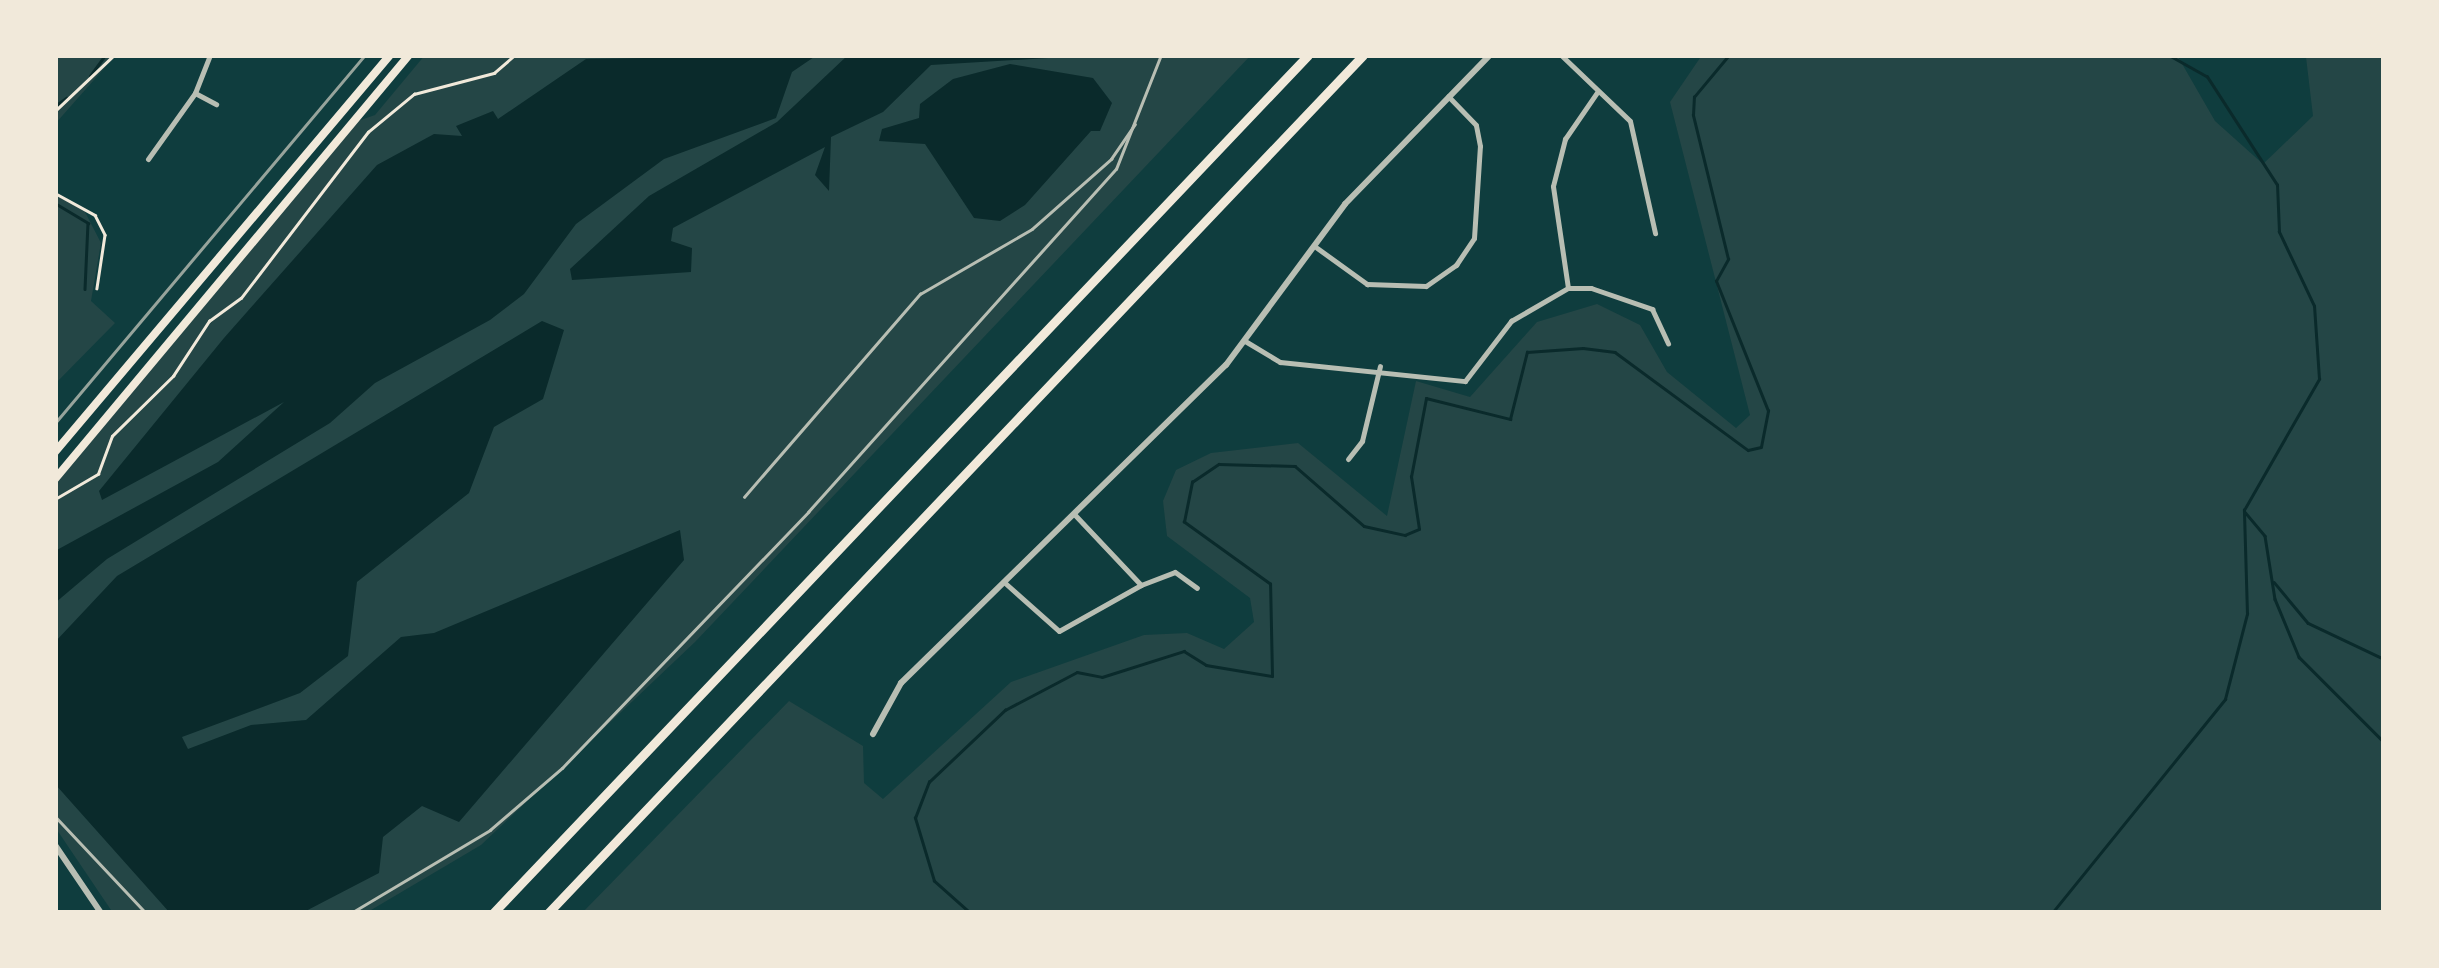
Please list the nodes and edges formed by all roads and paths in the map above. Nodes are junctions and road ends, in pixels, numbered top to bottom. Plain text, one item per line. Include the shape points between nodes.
1 (114, 55) edge
2 (210, 55) edge
3 (390, 55) edge
4 (410, 55) edge
5 (515, 55) edge
6 (1161, 55) edge
7 (1308, 55) edge
8 (1363, 55) edge
9 (1490, 55) edge
10 (1562, 55) edge
11 (1598, 91) junction
12 (195, 93) junction
13 (1448, 96) junction
14 (216, 104) dead end
15 (55, 111) edge
16 (1138, 118) junction
17 (148, 159) dead end
18 (55, 193) edge
19 (1655, 233) dead end
20 (1318, 248) junction
21 (97, 288) dead end
22 (1568, 288) junction
23 (1245, 341) junction
24 (1668, 344) dead end
25 (1380, 366) junction
26 (55, 452) edge
27 (1348, 460) dead end
28 (55, 479) edge
29 (744, 498) dead end
30 (55, 499) edge
31 (1074, 514) junction
32 (1005, 583) junction
33 (1141, 584) junction
34 (1197, 588) dead end
35 (874, 734) dead end
36 (55, 816) edge
37 (55, 845) edge
38 (102, 913) edge
39 (146, 913) edge
40 (351, 913) edge
41 (494, 913) edge
42 (548, 913) edge

1 - 15 path
2 - 12 street
3 - 26 main road
4 - 28 main road
5 - 30 path via 494,73 414,94 368,132 241,298 209,321 174,376 112,436 98,474
6 - 16 lane
7 - 41 highway
8 - 42 highway
9 - 13 street
10 - 11 street
11 - 19 street via 1632,126
11 - 22 street via 1565,139 1554,186
12 - 14 street
12 - 17 street
13 - 20 street via 1345,204
13 - 20 street via 1476,125 1480,146 1474,238 1456,265 1426,286 1367,284
16 - 29 lane via 1111,159 1032,229 920,294
16 - 40 lane via 1098,193 562,768 490,830
18 - 21 path via 95,215 105,235
20 - 23 street
22 - 24 street via 1633,298 1658,316
22 - 25 street via 1511,321 1464,382
23 - 25 street via 1280,362
23 - 31 street
25 - 27 street via 1362,441
31 - 32 street
31 - 33 street
32 - 33 street via 1059,631
32 - 35 street via 901,684
33 - 34 street via 1175,572
36 - 39 lane
37 - 38 street

